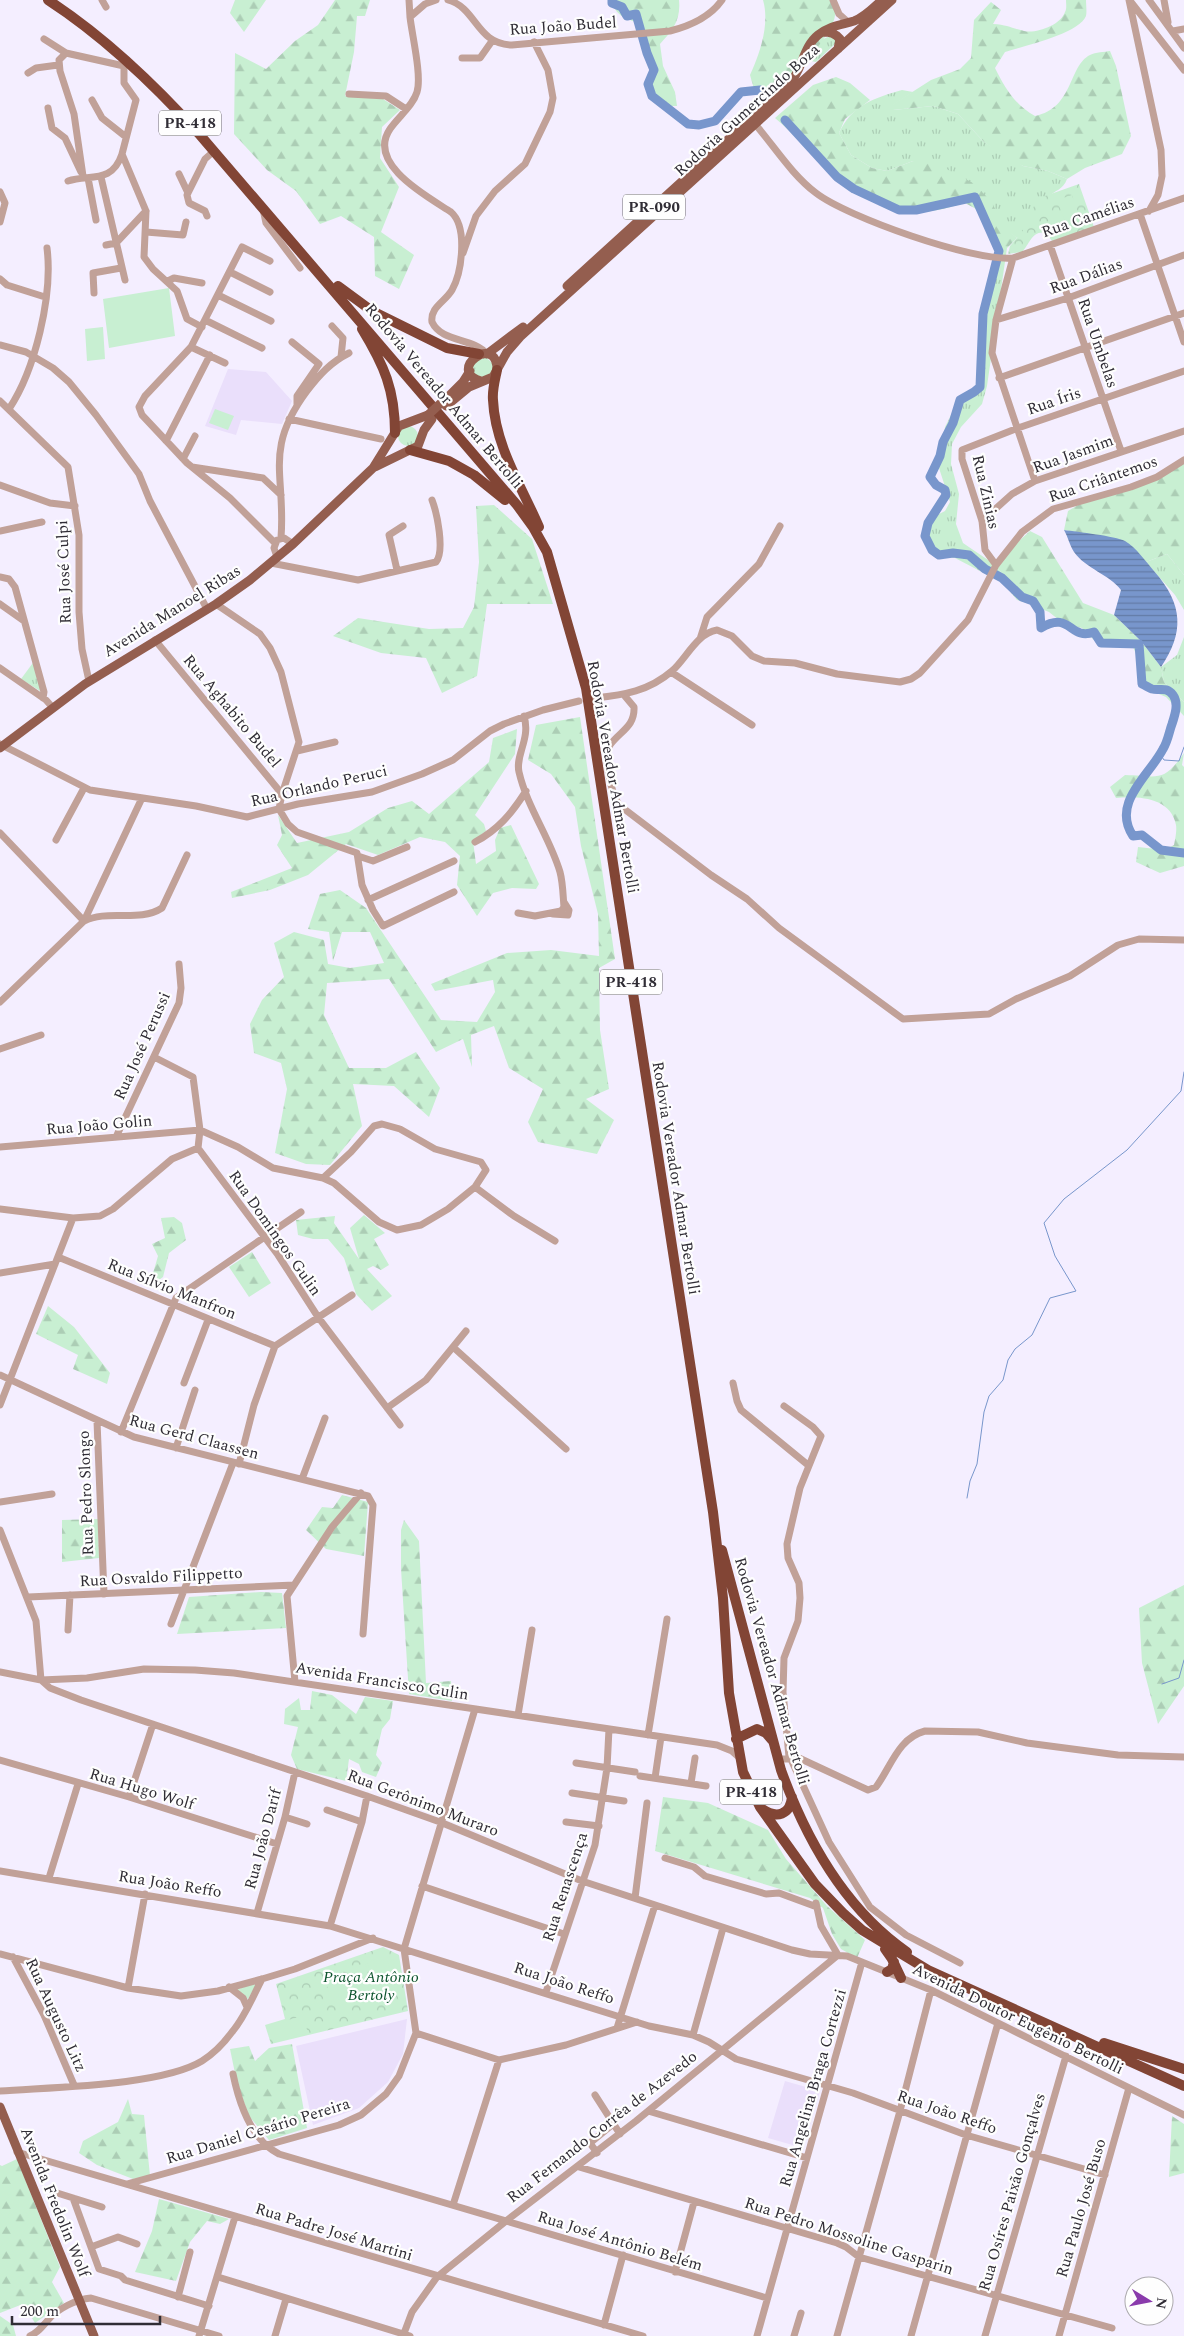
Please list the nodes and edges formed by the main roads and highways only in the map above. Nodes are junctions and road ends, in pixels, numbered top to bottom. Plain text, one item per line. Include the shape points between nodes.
1 (48, 0) edge
2 (882, 0) edge
3 (892, 0) edge
4 (822, 32) junction
5 (806, 48) junction
6 (838, 49) junction
7 (819, 66) junction
8 (313, 266) junction
9 (342, 299) junction
10 (483, 354) junction
11 (470, 370) junction
12 (497, 370) junction
13 (481, 381) junction
14 (459, 391) junction
15 (430, 417) junction
16 (410, 422) junction
17 (395, 433) junction
18 (422, 435) junction
19 (410, 450) junction
20 (373, 468) junction
21 (529, 521) junction
22 (546, 552) junction
23 (1, 746) edge
24 (713, 1512) junction
25 (736, 1739) junction
26 (774, 1743) junction
27 (792, 1797) junction
28 (760, 1807) junction
29 (877, 1940) junction
30 (894, 1962) junction
31 (887, 1972) road end
32 (901, 1978) road end
33 (954, 1982) junction
34 (1060, 2028) junction
35 (1184, 2069) edge
36 (1184, 2086) edge
37 (0, 2108) edge
38 (94, 2336) edge

1 - 8 highway, Rodovia Vereador Admar Bertolli / PR-418 via 77,19 182,115
2 - 4 main road, Rodovia Gumercindo Boza / PR-090 via 864,16
3 - 6 main road, Rodovia Gumercindo Boza / PR-090
4 - 5 main road, Rodovia Gumercindo Boza / PR-090
4 - 6 main road via 837,36 840,40
5 - 7 main road via 808,62
5 - 10 main road, Rodovia Gumercindo Boza / PR-090 via 796,77 789,84 511,338
6 - 7 main road, Rodovia Gumercindo Boza / PR-090
7 - 12 main road, Rodovia Gumercindo Boza / PR-090 via 520,337
8 - 9 highway, Rodovia Vereador Admar Bertolli / PR-418
8 - 10 highway via 372,311 447,348
9 - 17 highway via 370,343 388,381 394,398
9 - 21 highway, Rodovia Vereador Admar Bertolli / PR-418
10 - 11 main road via 470,362
10 - 12 main road via 496,362
11 - 13 main road via 474,378
11 - 14 main road
12 - 13 main road via 493,377
12 - 22 highway via 493,399 495,416 513,473 538,524
13 - 14 main road
14 - 15 main road
15 - 16 main road
15 - 18 main road
16 - 17 main road via 399,426
16 - 18 main road via 418,426
17 - 19 main road via 398,445
17 - 20 main road, Avenida Manoel Ribas
18 - 19 main road via 420,443
19 - 20 main road, Avenida Manoel Ribas
19 - 21 highway via 442,458 461,467 487,484
20 - 23 main road, Avenida Manoel Ribas via 293,544 216,604 89,681
21 - 22 highway, Rodovia Vereador Admar Bertolli / PR-418
22 - 24 highway, Rodovia Vereador Admar Bertolli / PR-418 via 587,697
24 - 25 highway, Rodovia Vereador Admar Bertolli / PR-418
24 - 26 highway, Rodovia Vereador Admar Bertolli / PR-418
25 - 26 highway via 757,1730 766,1733
25 - 28 highway, Rodovia Vereador Admar Bertolli / PR-418 via 747,1782
26 - 27 highway, Rodovia Vereador Admar Bertolli / PR-418
27 - 28 highway via 788,1811 781,1815 771,1814
27 - 33 highway, Rodovia Vereador Admar Bertolli / PR-418 via 829,1870 864,1916 903,1949
28 - 29 highway, Rodovia Vereador Admar Bertolli / PR-418 via 819,1888 843,1913
29 - 30 highway
29 - 33 highway, Rodovia Vereador Admar Bertolli / PR-418
30 - 31 highway
30 - 32 highway
33 - 34 highway, Rodovia Vereador Admar Bertolli / PR-418
34 - 35 highway
34 - 36 highway, Rodovia Vereador Admar Bertolli / PR-418
37 - 38 main road, Avenida Fredolin Wolf

